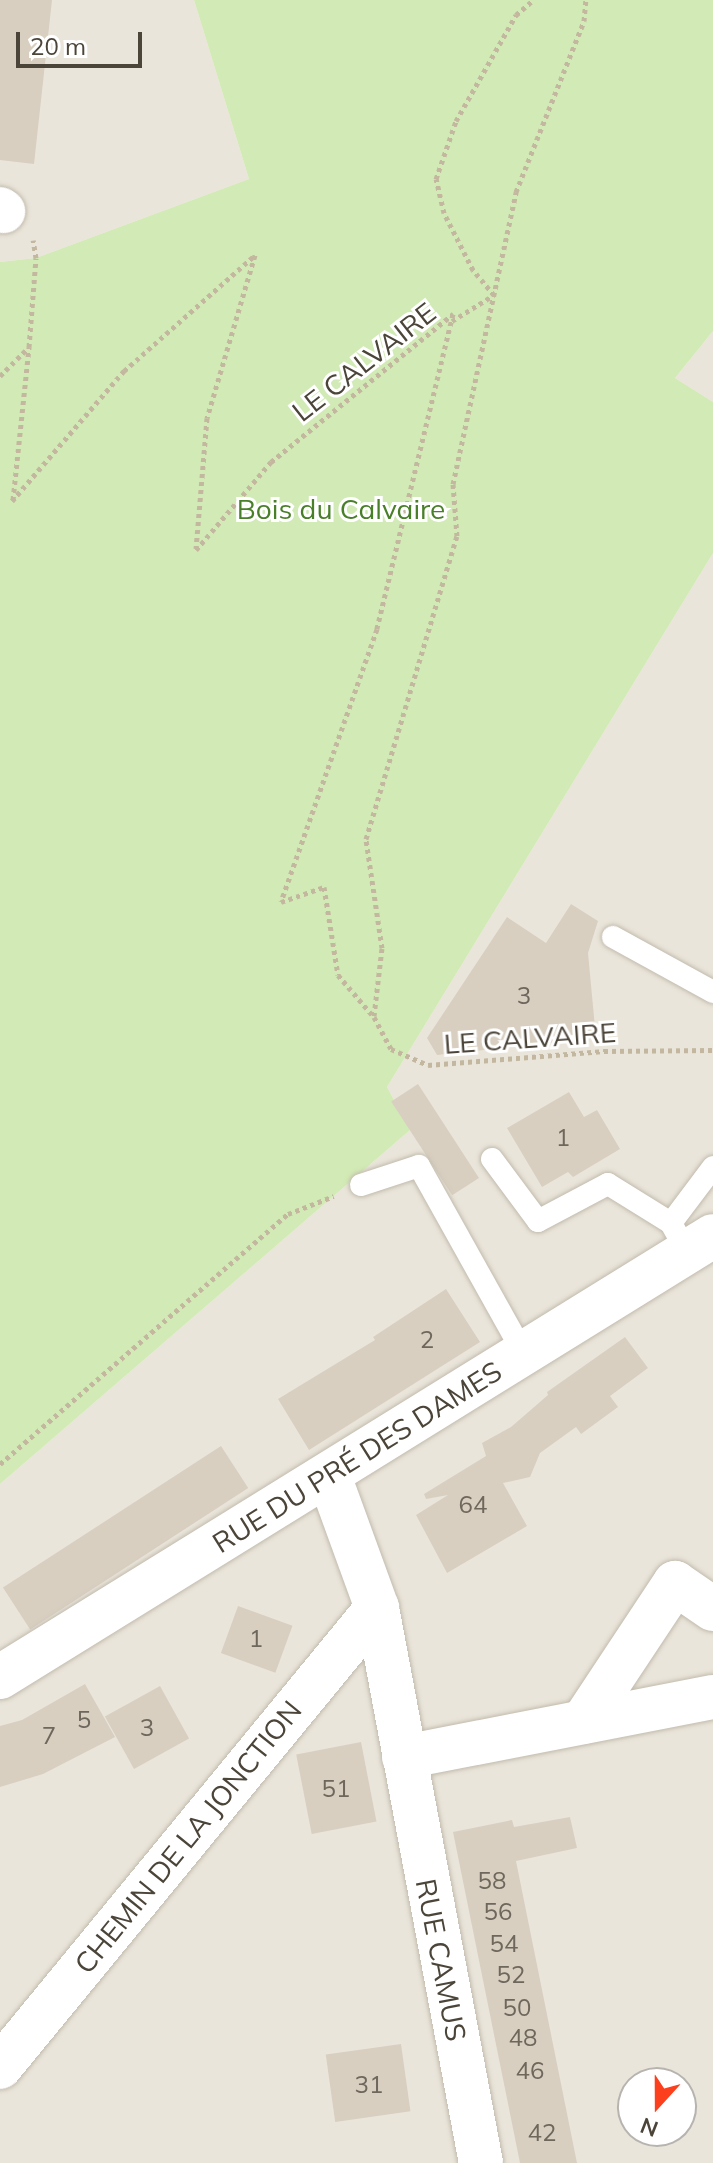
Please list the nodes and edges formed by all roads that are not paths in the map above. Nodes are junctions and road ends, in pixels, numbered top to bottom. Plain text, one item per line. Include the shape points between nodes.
1 (613, 937) dead end
2 (713, 992) edge
3 (492, 1159) dead end
4 (713, 1167) edge
5 (361, 1185) road end
6 (690, 1237) edge
7 (524, 1354) junction
8 (329, 1476) junction
9 (377, 1608) junction
10 (713, 1609) edge
11 (0, 1677) edge
12 (713, 1697) edge
13 (583, 1722) junction
14 (404, 1757) junction
15 (0, 2067) edge
16 (481, 2163) edge

1 - 2 lane
3 - 6 lane via 538,1221 608,1184
4 - 6 lane
5 - 7 lane via 419,1166
6 - 7 street, RUE DU PRÉ DES DAMES
7 - 8 street, RUE DU PRÉ DES DAMES
8 - 9 street, RUE CAMUS
8 - 11 street, RUE DU PRÉ DES DAMES
9 - 14 street, RUE CAMUS
9 - 15 street, CHEMIN DE LA JONCTION
10 - 13 street via 675,1583
12 - 13 street
13 - 14 street
14 - 16 street, RUE CAMUS

